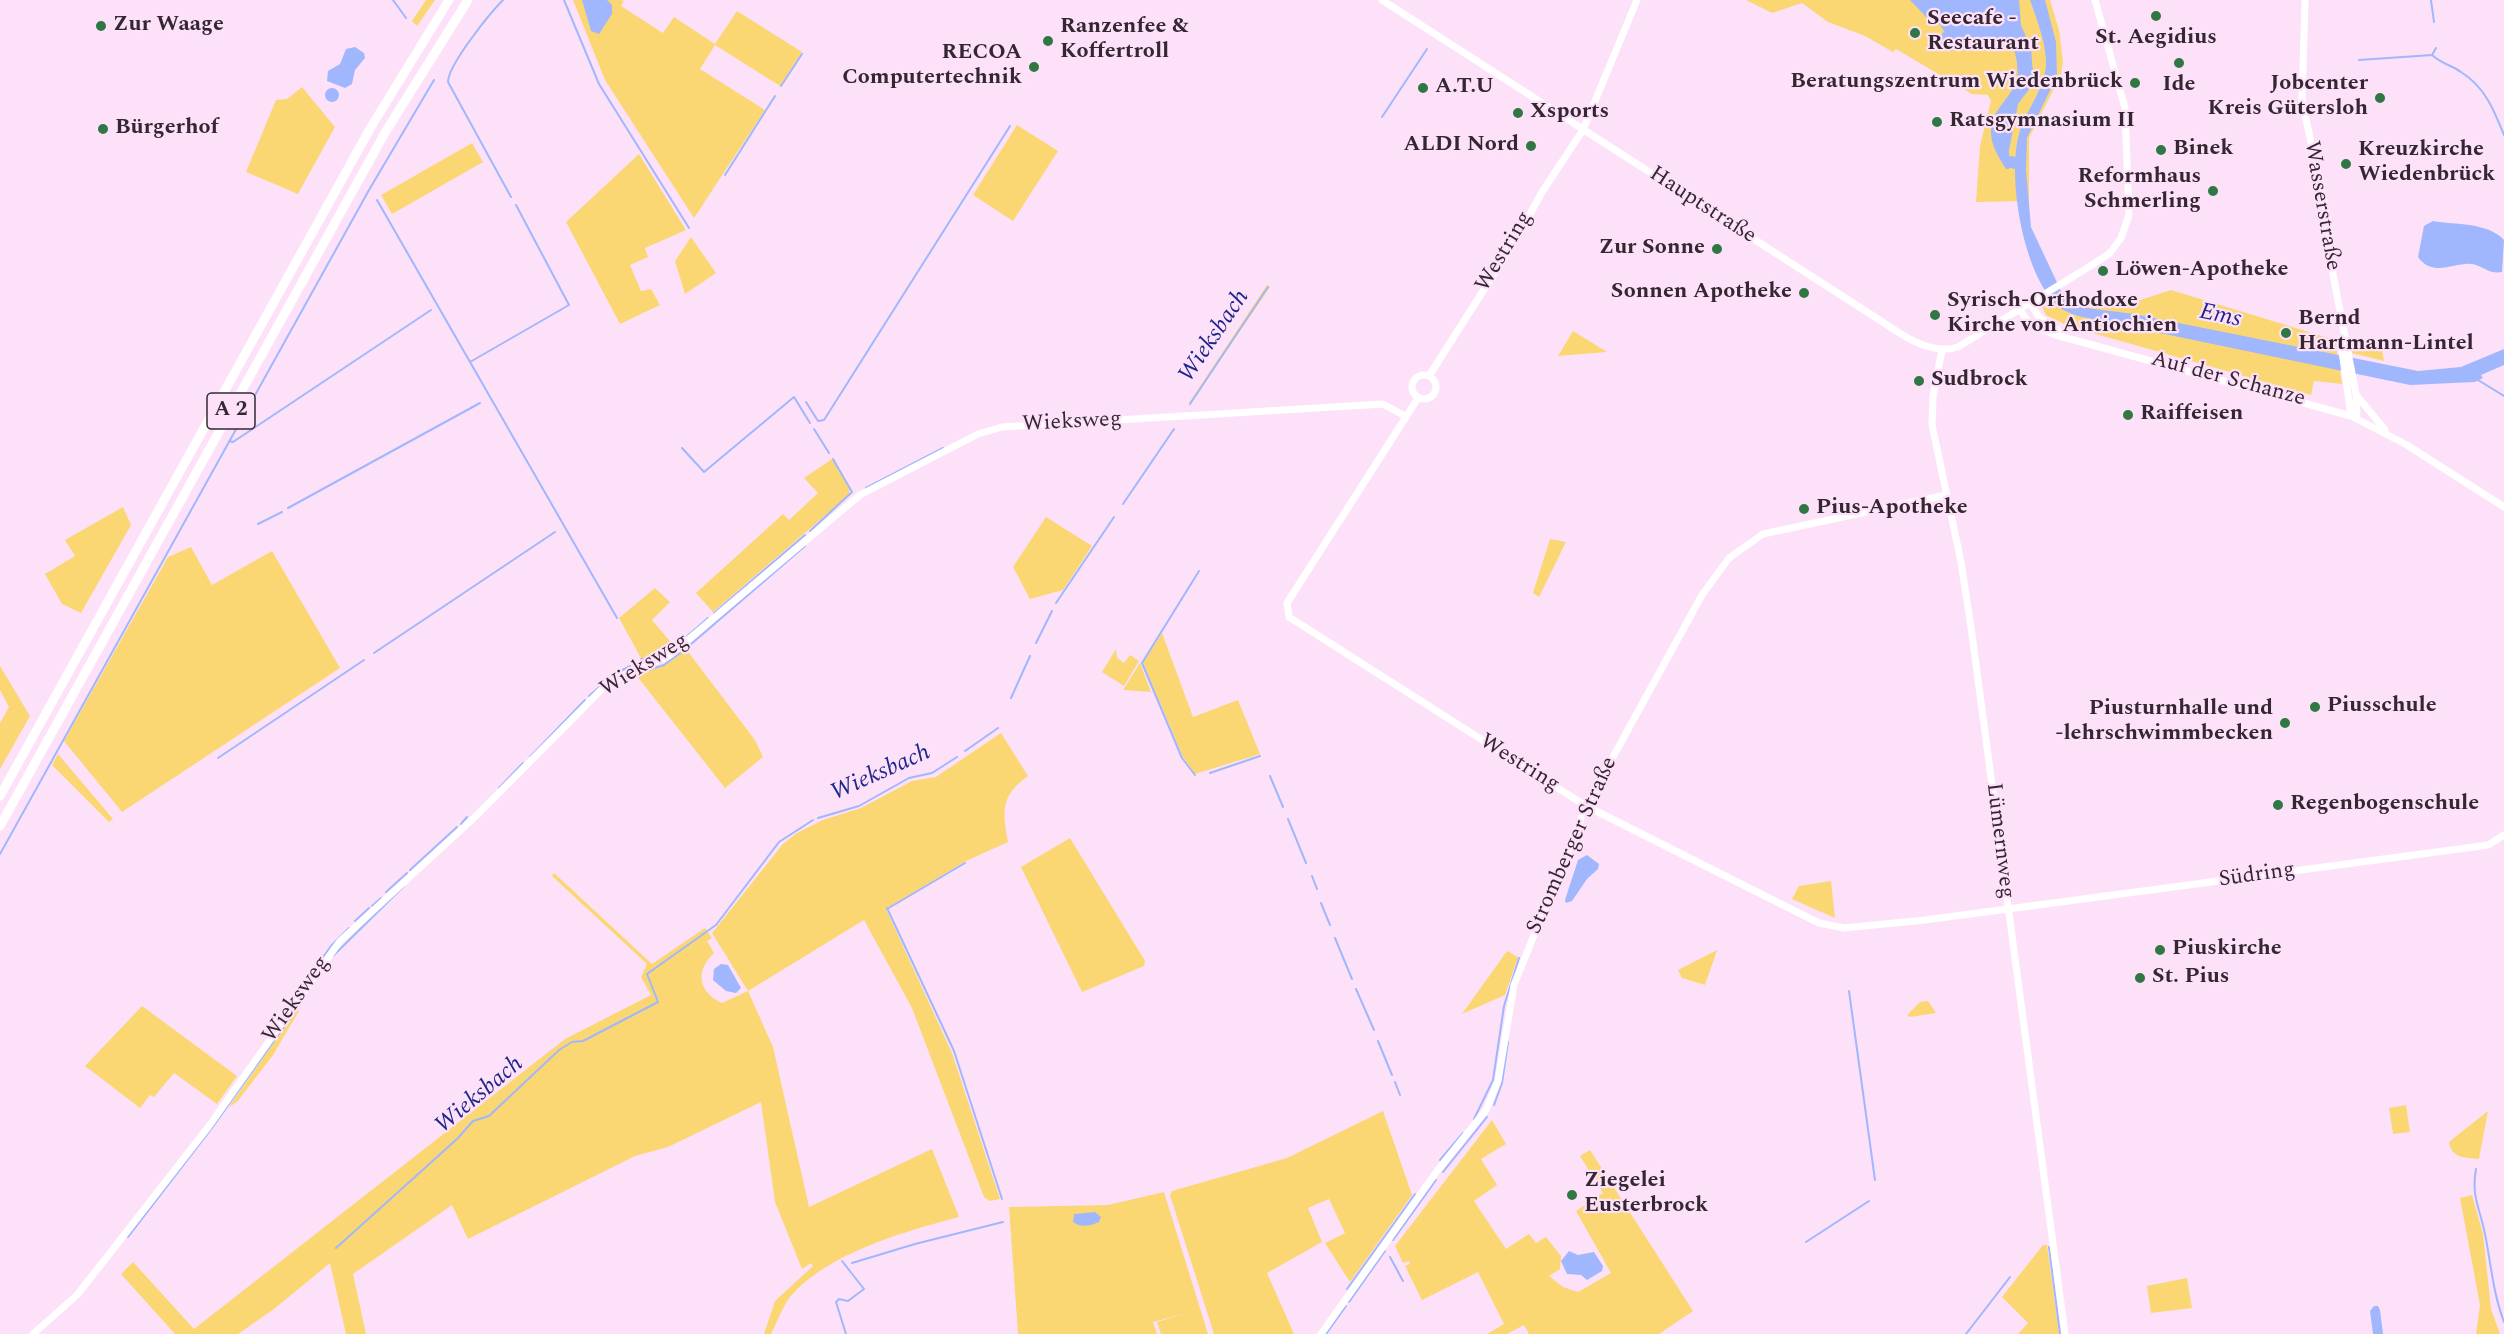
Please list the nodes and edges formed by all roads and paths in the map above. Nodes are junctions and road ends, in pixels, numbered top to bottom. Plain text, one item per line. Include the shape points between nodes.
1 (449, 0) edge
2 (468, 0) edge
3 (1382, 0) edge
4 (1637, 0) edge
5 (2095, 0) edge
6 (2305, 0) edge
7 (1583, 130) junction
8 (2030, 303) junction
9 (2019, 309) junction
10 (2069, 336) junction
11 (1942, 350) junction
12 (1429, 376) junction
13 (2351, 381) junction
14 (2356, 394) junction
15 (1418, 398) junction
16 (1405, 416) junction
17 (2354, 417) junction
18 (2388, 434) junction
19 (1946, 495) junction
20 (2504, 507) edge
21 (0, 795) edge
22 (1586, 806) junction
23 (0, 826) edge
24 (2504, 835) edge
25 (2007, 909) junction
26 (33, 1334) edge
27 (1321, 1334) edge
28 (2065, 1334) edge

1 - 21 highway, A 2 via 371,127
2 - 23 highway, A 2 via 386,131
3 - 7 street, Hauptstraße
4 - 7 street, Westring
5 - 8 street via 2125,108 2126,223 2110,253
6 - 13 street, Wasserstraße via 2302,101 2329,225 2332,269
7 - 11 street, Hauptstraße via 1908,338
7 - 12 street, Westring
8 - 9 street
8 - 10 street, Auf der Schanze via 2046,324
9 - 10 street, Auf der Schanze via 2030,324
9 - 11 street via 1958,346
10 - 17 street, Auf der Schanze
11 - 19 street, Lümernweg via 1932,413
12 - 15 street via 1435,384 1434,393
12 - 15 street via 1420,375 1413,381 1412,390
13 - 14 street
13 - 17 street, Wasserstraße
14 - 17 street
14 - 18 street
15 - 16 street, Westring
16 - 22 street, Westring via 1287,603 1289,617
16 - 26 street, Wieksweg via 1383,404 1002,427 978,434 860,495 670,655 609,682 476,817 340,941 209,1126 96,1271 77,1295
17 - 18 street, Auf der Schanze
18 - 20 street
19 - 22 street, Stromberger Straße via 1763,534 1740,547 1717,572 1685,623
19 - 25 street, Lümernweg via 1971,627
22 - 25 street, Westring via 1832,927 1873,927
22 - 27 street, Stromberger Straße via 1514,985 1498,1081 1486,1110 1437,1171
24 - 25 street, Südring via 2474,847
25 - 28 street, Lümernweg

